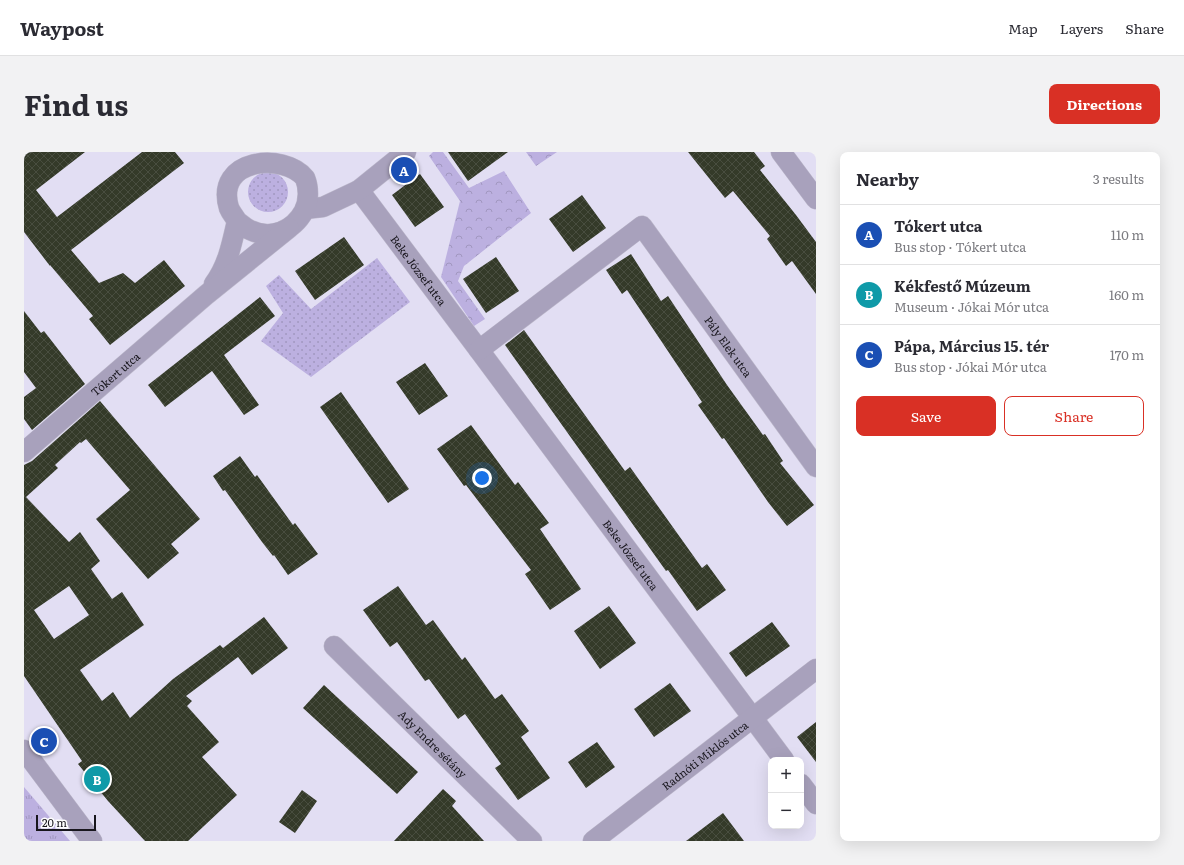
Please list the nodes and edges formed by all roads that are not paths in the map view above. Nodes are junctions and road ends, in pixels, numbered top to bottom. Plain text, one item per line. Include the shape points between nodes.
1 (406, 152) edge
2 (781, 152) edge
3 (256, 153) edge
4 (359, 190) junction
5 (816, 199) edge
6 (305, 209) junction
7 (237, 221) junction
8 (289, 228) junction
9 (206, 295) junction
10 (479, 350) junction
11 (24, 452) edge
12 (816, 467) edge
13 (334, 646) dead end
14 (816, 669) edge
15 (753, 718) junction
16 (24, 750) edge
17 (782, 757) edge
18 (804, 788) edge
19 (816, 804) edge
20 (92, 841) edge
21 (532, 841) edge
22 (593, 841) edge

1 - 4 street
2 - 5 street
3 - 6 street, Tókert utca via 282,156 293,162 302,172 308,190
3 - 7 street, Tókert utca via 234,170 228,182 230,210
4 - 6 street via 323,207
4 - 10 street, Beke József utca
6 - 8 street, Tókert utca via 299,220
7 - 8 street via 248,230 262,234 276,233
7 - 9 street, Tókert utca via 226,263
8 - 9 street, Tókert utca
9 - 11 street, Tókert utca
10 - 12 street, Pály Elek utca via 642,226
10 - 15 street, Beke József utca
13 - 21 street, Ady Endre sétány
14 - 15 street, Radnóti Miklós utca
15 - 17 street, Beke József utca
15 - 22 street, Radnóti Miklós utca
16 - 20 street
18 - 19 street

